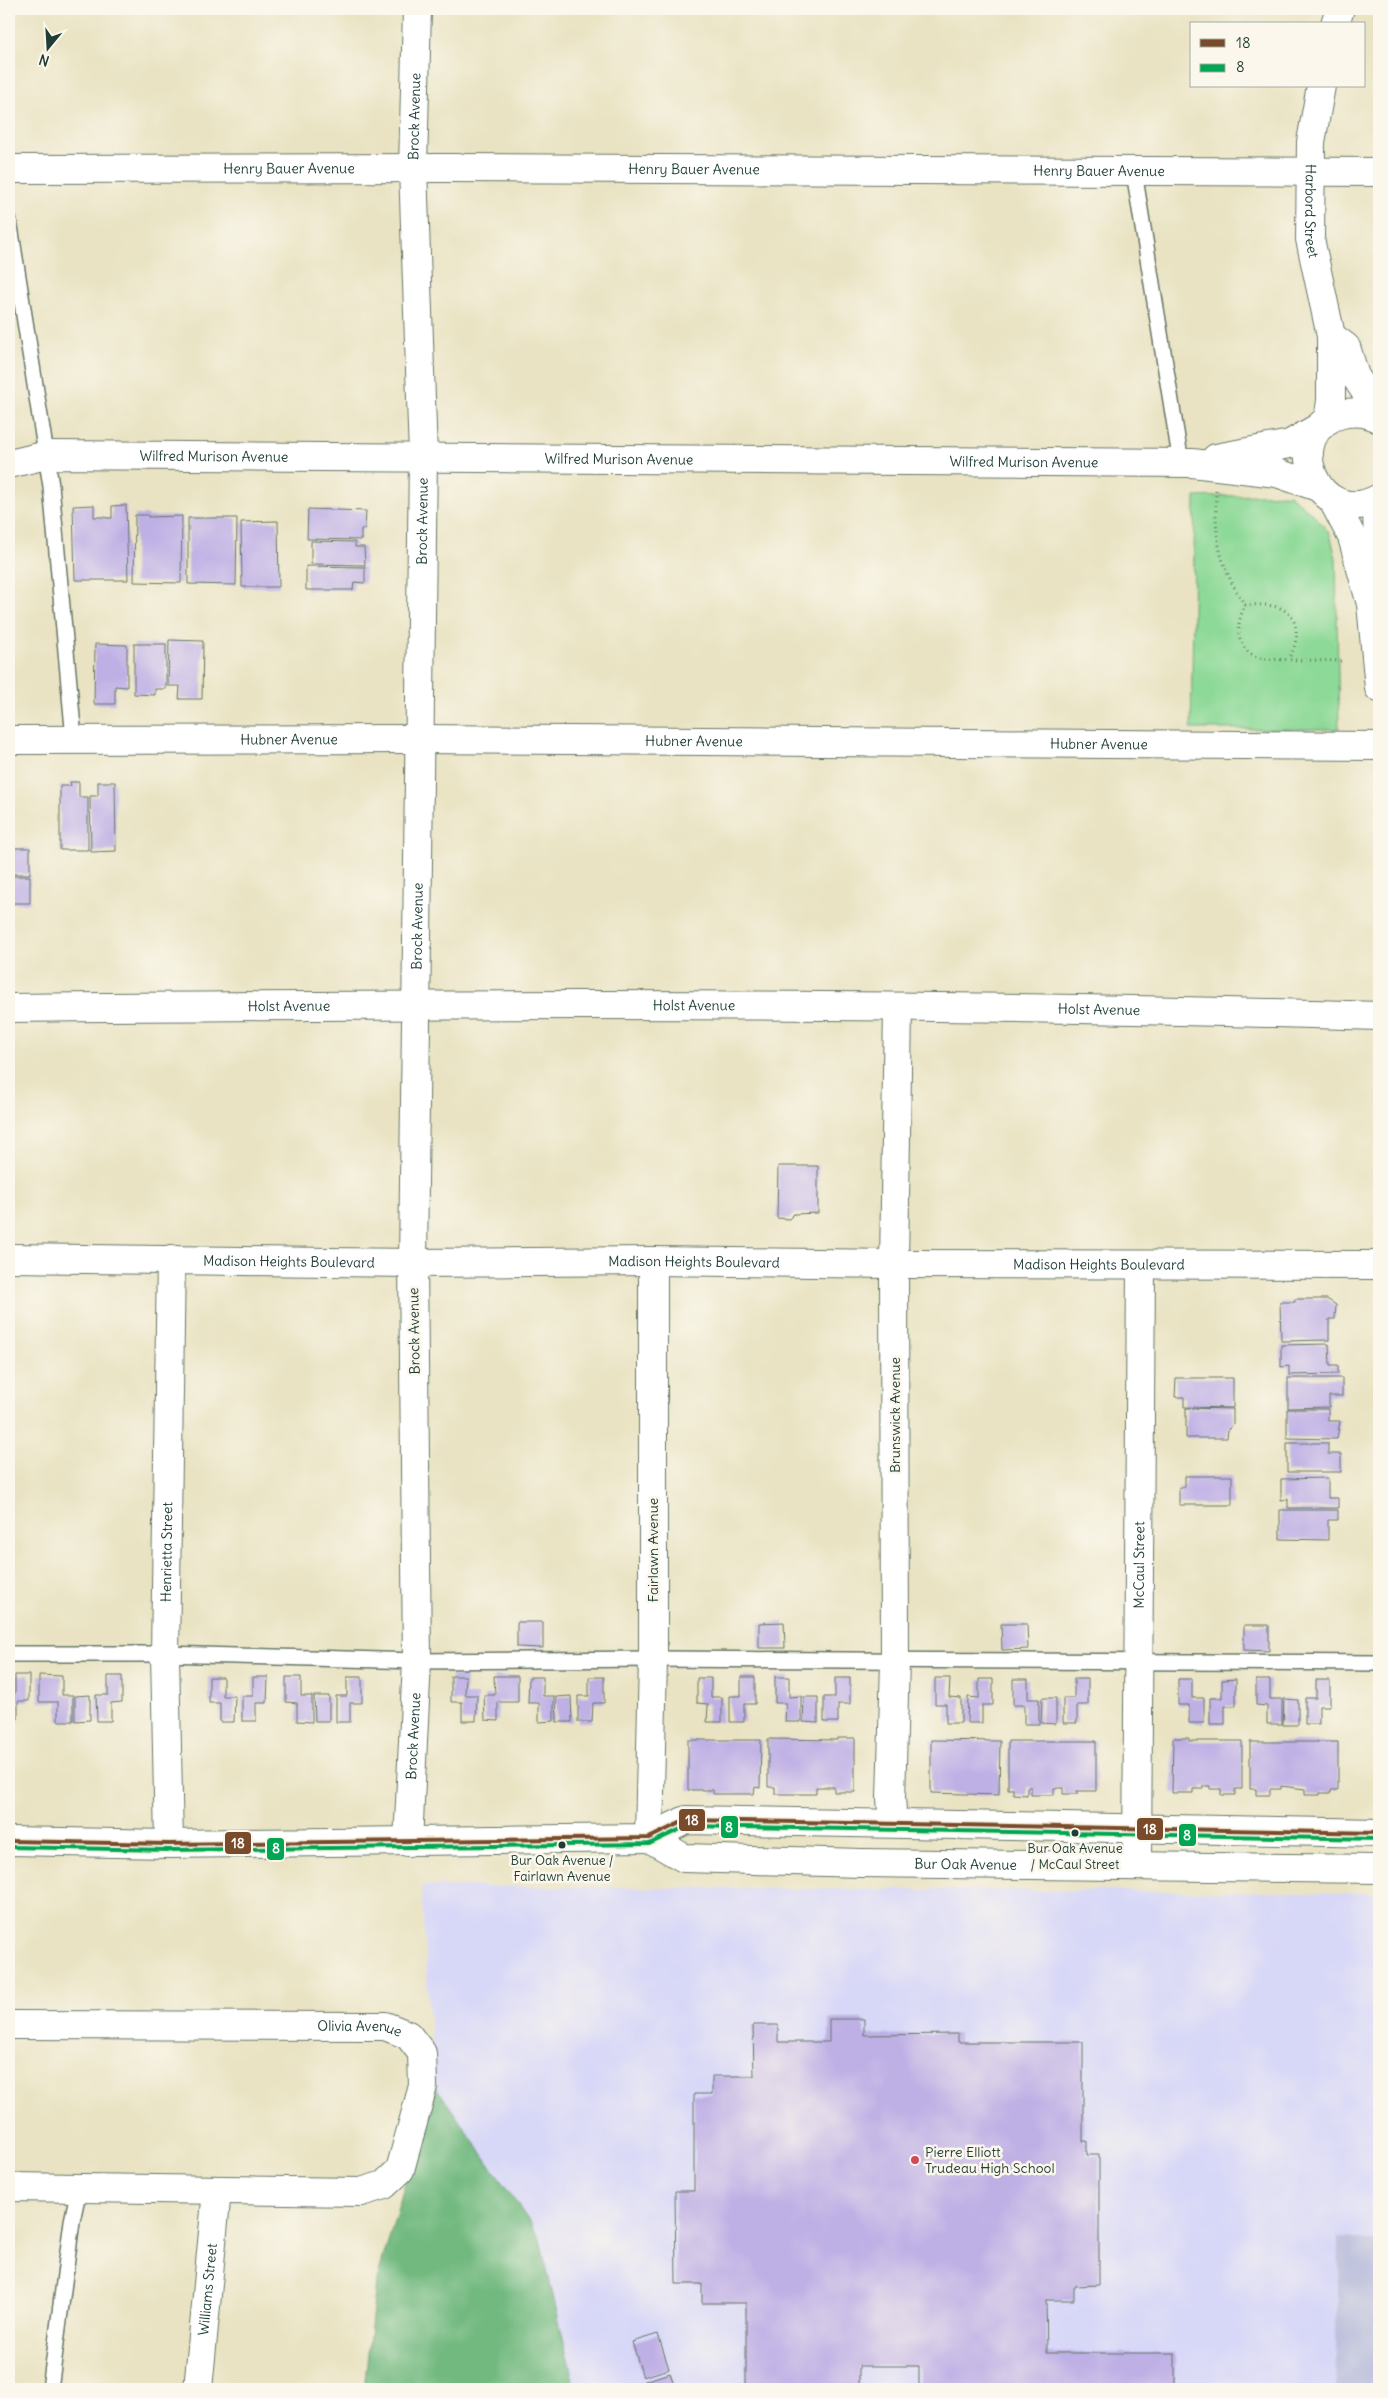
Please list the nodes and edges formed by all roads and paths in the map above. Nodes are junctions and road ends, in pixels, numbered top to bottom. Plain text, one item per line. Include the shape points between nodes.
1 (417, 9) edge
2 (1340, 9) edge
3 (1336, 22) edge
4 (1321, 88) edge
5 (413, 168) junction
6 (9, 169) edge
7 (1134, 172) junction
8 (1311, 172) junction
9 (1379, 172) edge
10 (9, 220) edge
11 (1331, 336) junction
12 (1379, 412) edge
13 (1379, 419) edge
14 (1325, 423) junction
15 (9, 446) edge
16 (47, 456) junction
17 (423, 456) junction
18 (1187, 463) junction
19 (9, 464) edge
20 (1216, 490) dead end
21 (1325, 493) junction
22 (1378, 499) edge
23 (1371, 604) junction
24 (1245, 605) junction
25 (1288, 660) junction
26 (1342, 661) dead end
27 (1379, 688) edge
28 (74, 739) junction
29 (419, 739) junction
30 (9, 740) edge
31 (1379, 746) edge
32 (418, 1005) junction
33 (9, 1008) edge
34 (898, 1008) junction
35 (1379, 1016) edge
36 (9, 1258) edge
37 (171, 1259) junction
38 (653, 1261) junction
39 (413, 1263) junction
40 (894, 1264) junction
41 (1141, 1265) junction
42 (1379, 1265) edge
43 (9, 1654) edge
44 (165, 1654) junction
45 (653, 1659) junction
46 (1138, 1661) junction
47 (417, 1662) junction
48 (895, 1662) junction
49 (1379, 1663) edge
50 (893, 1823) junction
51 (1138, 1827) junction
52 (1379, 1833) edge
53 (649, 1838) junction
54 (9, 1841) edge
55 (408, 1842) junction
56 (169, 1844) junction
57 (1137, 1865) junction
58 (1379, 1869) edge
59 (9, 2025) edge
60 (9, 2187) edge
61 (79, 2188) junction
62 (217, 2190) junction
63 (50, 2389) edge
64 (198, 2389) edge

1 - 5 street, Brock Avenue
2 - 3 street
4 - 8 street, Harbord Street via 1311,142
5 - 6 street, Henry Bauer Avenue
5 - 7 street, Henry Bauer Avenue
5 - 17 street, Brock Avenue
7 - 8 street, Henry Bauer Avenue
7 - 18 lane
8 - 9 street, Henry Bauer Avenue
8 - 11 street, Harbord Street via 1310,239
10 - 16 lane
11 - 12 street via 1346,347 1355,376
11 - 14 street, Harbord Street via 1331,401
13 - 14 street, Wilfred Murison Avenue via 1352,412
14 - 18 street, Wilfred Murison Avenue via 1290,444
14 - 21 street via 1313,437 1309,450 1312,475
15 - 16 street, Wilfred Murison Avenue
16 - 17 street, Wilfred Murison Avenue
16 - 19 street, Wilfred Murison Avenue
16 - 28 lane
17 - 18 street, Wilfred Murison Avenue
17 - 29 street, Brock Avenue
18 - 21 street, Wilfred Murison Avenue via 1276,473
20 - 24 path via 1217,539 1221,559 1229,580
21 - 22 street, Wilfred Murison Avenue via 1341,503 1360,505
21 - 23 street via 1352,537
22 - 23 street via 1378,561
23 - 27 street
24 - 25 path via 1239,618 1240,638 1246,650 1253,656
24 - 25 path via 1277,607 1290,614 1297,626 1294,650
25 - 26 path
28 - 29 street, Hubner Avenue
28 - 30 street, Hubner Avenue
29 - 31 street, Hubner Avenue
29 - 32 street, Brock Avenue
32 - 33 street, Holst Avenue
32 - 34 street, Holst Avenue
32 - 39 street, Brock Avenue
34 - 35 street, Holst Avenue
34 - 40 street, Brunswick Avenue
36 - 37 street, Madison Heights Boulevard
37 - 39 street, Madison Heights Boulevard
37 - 44 street, Henrietta Street
38 - 39 street, Madison Heights Boulevard
38 - 40 street, Madison Heights Boulevard
38 - 45 street, Fairlawn Avenue
39 - 47 street, Brock Avenue
40 - 41 street, Madison Heights Boulevard
40 - 48 street, Brunswick Avenue
41 - 42 street, Madison Heights Boulevard
41 - 46 street, McCaul Street
43 - 44 lane
44 - 47 lane
44 - 56 street, Henrietta Street
45 - 47 lane
45 - 48 lane
45 - 53 street, Fairlawn Avenue
46 - 48 lane
46 - 49 lane
46 - 51 street, McCaul Street
47 - 55 street, Brock Avenue
48 - 50 street, Brunswick Avenue
50 - 51 street
50 - 53 street via 686,1820
51 - 52 street
51 - 57 street, McCaul Street
53 - 55 street
53 - 57 street, Bur Oak Avenue via 684,1858
54 - 56 street
55 - 56 street
57 - 58 street, Bur Oak Avenue
59 - 62 street, Olivia Avenue via 385,2026 408,2035 422,2054 423,2086 400,2170 384,2185 361,2192
60 - 61 street, Olivia Avenue
61 - 62 street, Olivia Avenue
61 - 63 lane
62 - 64 street, Williams Street

